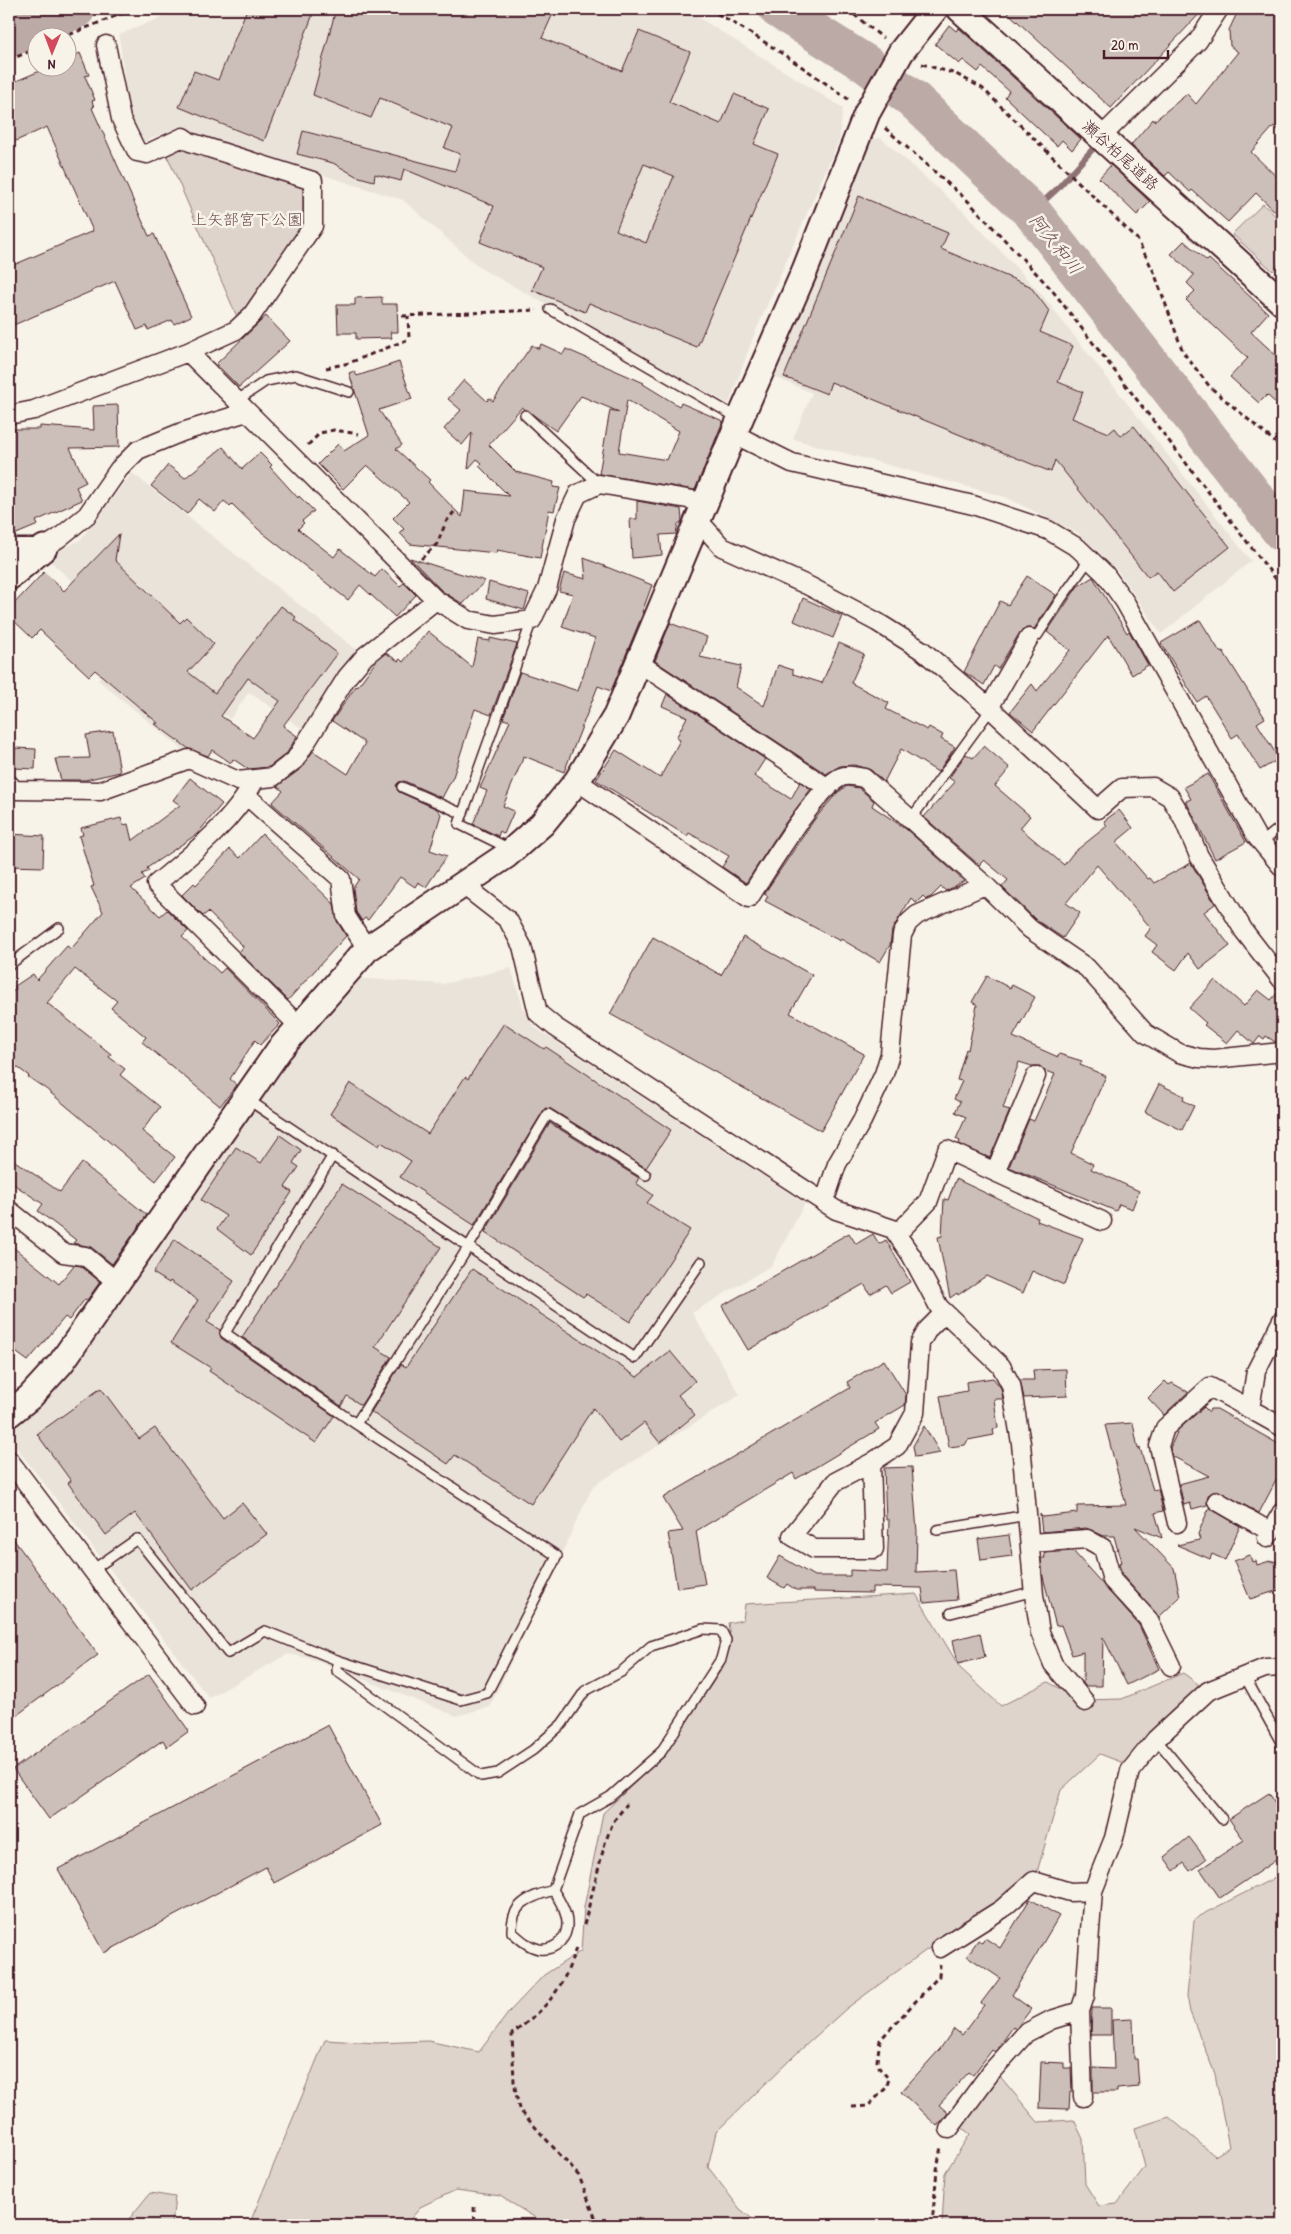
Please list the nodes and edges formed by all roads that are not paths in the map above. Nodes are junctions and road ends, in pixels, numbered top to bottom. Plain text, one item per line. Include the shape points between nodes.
1 (935, 9) edge
2 (960, 9) edge
3 (1220, 9) edge
4 (106, 45) dead end
5 (1101, 137) junction
6 (1282, 302) edge
7 (550, 309) road end
8 (188, 352) junction
9 (350, 392) dead end
10 (242, 406) junction
11 (525, 414) dead end
12 (9, 415) edge
13 (737, 427) junction
14 (599, 484) junction
15 (701, 513) junction
16 (9, 548) edge
17 (44, 548) junction
18 (1089, 560) junction
19 (9, 577) edge
20 (436, 600) junction
21 (532, 620) junction
22 (1029, 638) joint
23 (639, 663) junction
24 (990, 708) junction
25 (255, 780) junction
26 (577, 781) junction
27 (9, 784) edge
28 (402, 787) dead end
29 (828, 788) junction
30 (247, 796) junction
31 (463, 814) junction
32 (911, 819) junction
33 (1282, 826) edge
34 (1261, 843) junction
35 (512, 850) junction
36 (1282, 867) edge
37 (463, 885) junction
38 (984, 885) junction
39 (59, 928) dead end
40 (367, 949) junction
41 (9, 965) edge
42 (1282, 980) edge
43 (299, 1026) junction
44 (1282, 1052) edge
45 (1036, 1076) dead end
46 (245, 1098) junction
47 (333, 1155) junction
48 (995, 1172) junction
49 (646, 1175) dead end
50 (824, 1203) junction
51 (9, 1210) edge
52 (1102, 1221) dead end
53 (897, 1234) junction
54 (469, 1246) junction
55 (701, 1262) dead end
56 (117, 1282) junction
57 (944, 1313) junction
58 (1282, 1320) edge
59 (1250, 1409) junction
60 (9, 1414) edge
61 (356, 1424) junction
62 (1282, 1427) edge
63 (9, 1460) edge
64 (871, 1463) junction
65 (1217, 1501) dead end
66 (1282, 1512) edge
67 (1029, 1515) junction
68 (1177, 1523) dead end
69 (937, 1530) dead end
70 (1031, 1543) junction
71 (91, 1571) junction
72 (1034, 1591) junction
73 (952, 1613) dead end
74 (337, 1660) junction
75 (1171, 1666) dead end
76 (1282, 1667) edge
77 (1244, 1675) junction
78 (1085, 1702) dead end
79 (196, 1706) dead end
80 (1156, 1739) junction
81 (1282, 1744) edge
82 (1222, 1820) dead end
83 (552, 1890) junction
84 (1092, 1890) junction
85 (940, 1948) road end
86 (1080, 2011) junction
87 (1083, 2097) dead end
88 (949, 2129) road end

1 - 13 street via 897,58 870,107 805,270
2 - 5 street, 瀬谷柏尾道路
3 - 5 street via 1198,41
4 - 8 street via 121,119 137,152 146,154 183,137 313,181 313,226 252,315 236,330
5 - 6 street, 瀬谷柏尾道路
7 - 13 lane
8 - 10 street
8 - 12 street via 34,410
9 - 10 lane via 296,375 266,381
10 - 17 street via 138,450 119,469 87,515
10 - 20 street
11 - 14 lane
13 - 15 street
13 - 18 street via 792,463 973,505 1048,530 1078,548
14 - 15 street
14 - 21 street via 578,494 566,519 547,588
15 - 23 street
15 - 24 street via 706,529 722,547 809,586 885,626 923,651
16 - 17 street
17 - 19 street
18 - 22 lane via 1037,636
18 - 34 street via 1105,574 1125,602
20 - 21 street via 468,620 495,625
20 - 25 street via 365,656 347,676 295,760 272,777
21 - 31 lane
22 - 24 street
23 - 26 street via 616,716
23 - 29 street
24 - 32 lane
24 - 42 street via 1098,809 1122,788 1153,787 1170,797 1199,856 1244,931
25 - 27 street via 238,781 189,759 100,791 14,790
25 - 30 street
26 - 29 street via 749,898 814,801
26 - 35 street via 542,824
28 - 31 lane
29 - 32 street via 841,777 864,778
30 - 40 street via 341,879 346,916
30 - 43 street via 198,849 156,884
31 - 35 lane via 459,824
32 - 38 street
33 - 34 lane
34 - 36 street
35 - 37 street
37 - 40 street
37 - 50 street via 508,920 522,946 538,1013
38 - 44 street via 1030,929 1087,968 1145,1033 1179,1053 1214,1059
38 - 50 street via 917,915 908,923 902,935 890,1054 862,1121 837,1164
39 - 41 lane
40 - 43 street
43 - 46 street
45 - 48 street
46 - 47 lane
46 - 56 street
47 - 54 lane
47 - 61 lane via 225,1333
48 - 52 street
48 - 53 street via 947,1150 928,1202
49 - 54 lane via 548,1114
50 - 53 street via 893,1229
51 - 56 street via 63,1253 85,1256
53 - 57 street
54 - 55 lane via 635,1358
54 - 61 lane
56 - 60 street via 61,1363
57 - 64 street via 920,1343 915,1413 897,1446
57 - 67 street via 1001,1366 1010,1385
58 - 59 street via 1256,1371
59 - 62 street
59 - 68 street via 1210,1387 1165,1428 1159,1446
61 - 74 lane via 558,1556 487,1693 461,1700
63 - 71 street
64 - 64 street via 874,1549 814,1549 792,1536 835,1482
65 - 66 street via 1269,1535
67 - 69 lane
67 - 70 street
70 - 72 street
70 - 75 street via 1087,1539 1103,1548 1112,1580 1148,1618
71 - 74 lane via 137,1539 228,1653 266,1631
71 - 79 street
72 - 73 lane
72 - 78 street via 1040,1632 1052,1664
74 - 83 lane via 337,1671 481,1776 498,1773 533,1750 562,1724 585,1691 621,1672 651,1646 703,1629 721,1630 726,1640 721,1659 661,1752 610,1797 580,1814
76 - 77 street via 1265,1668
77 - 80 street via 1208,1692
77 - 81 lane
80 - 82 lane
80 - 84 street via 1130,1771 1114,1838
83 - 83 lane via 568,1920 565,1937 554,1948 539,1949 526,1944 512,1932 512,1918 519,1905
84 - 85 street via 1070,1892 1034,1881 1002,1909
84 - 86 street via 1086,1996
86 - 87 street
86 - 88 street via 1051,2020 1026,2033 991,2072

